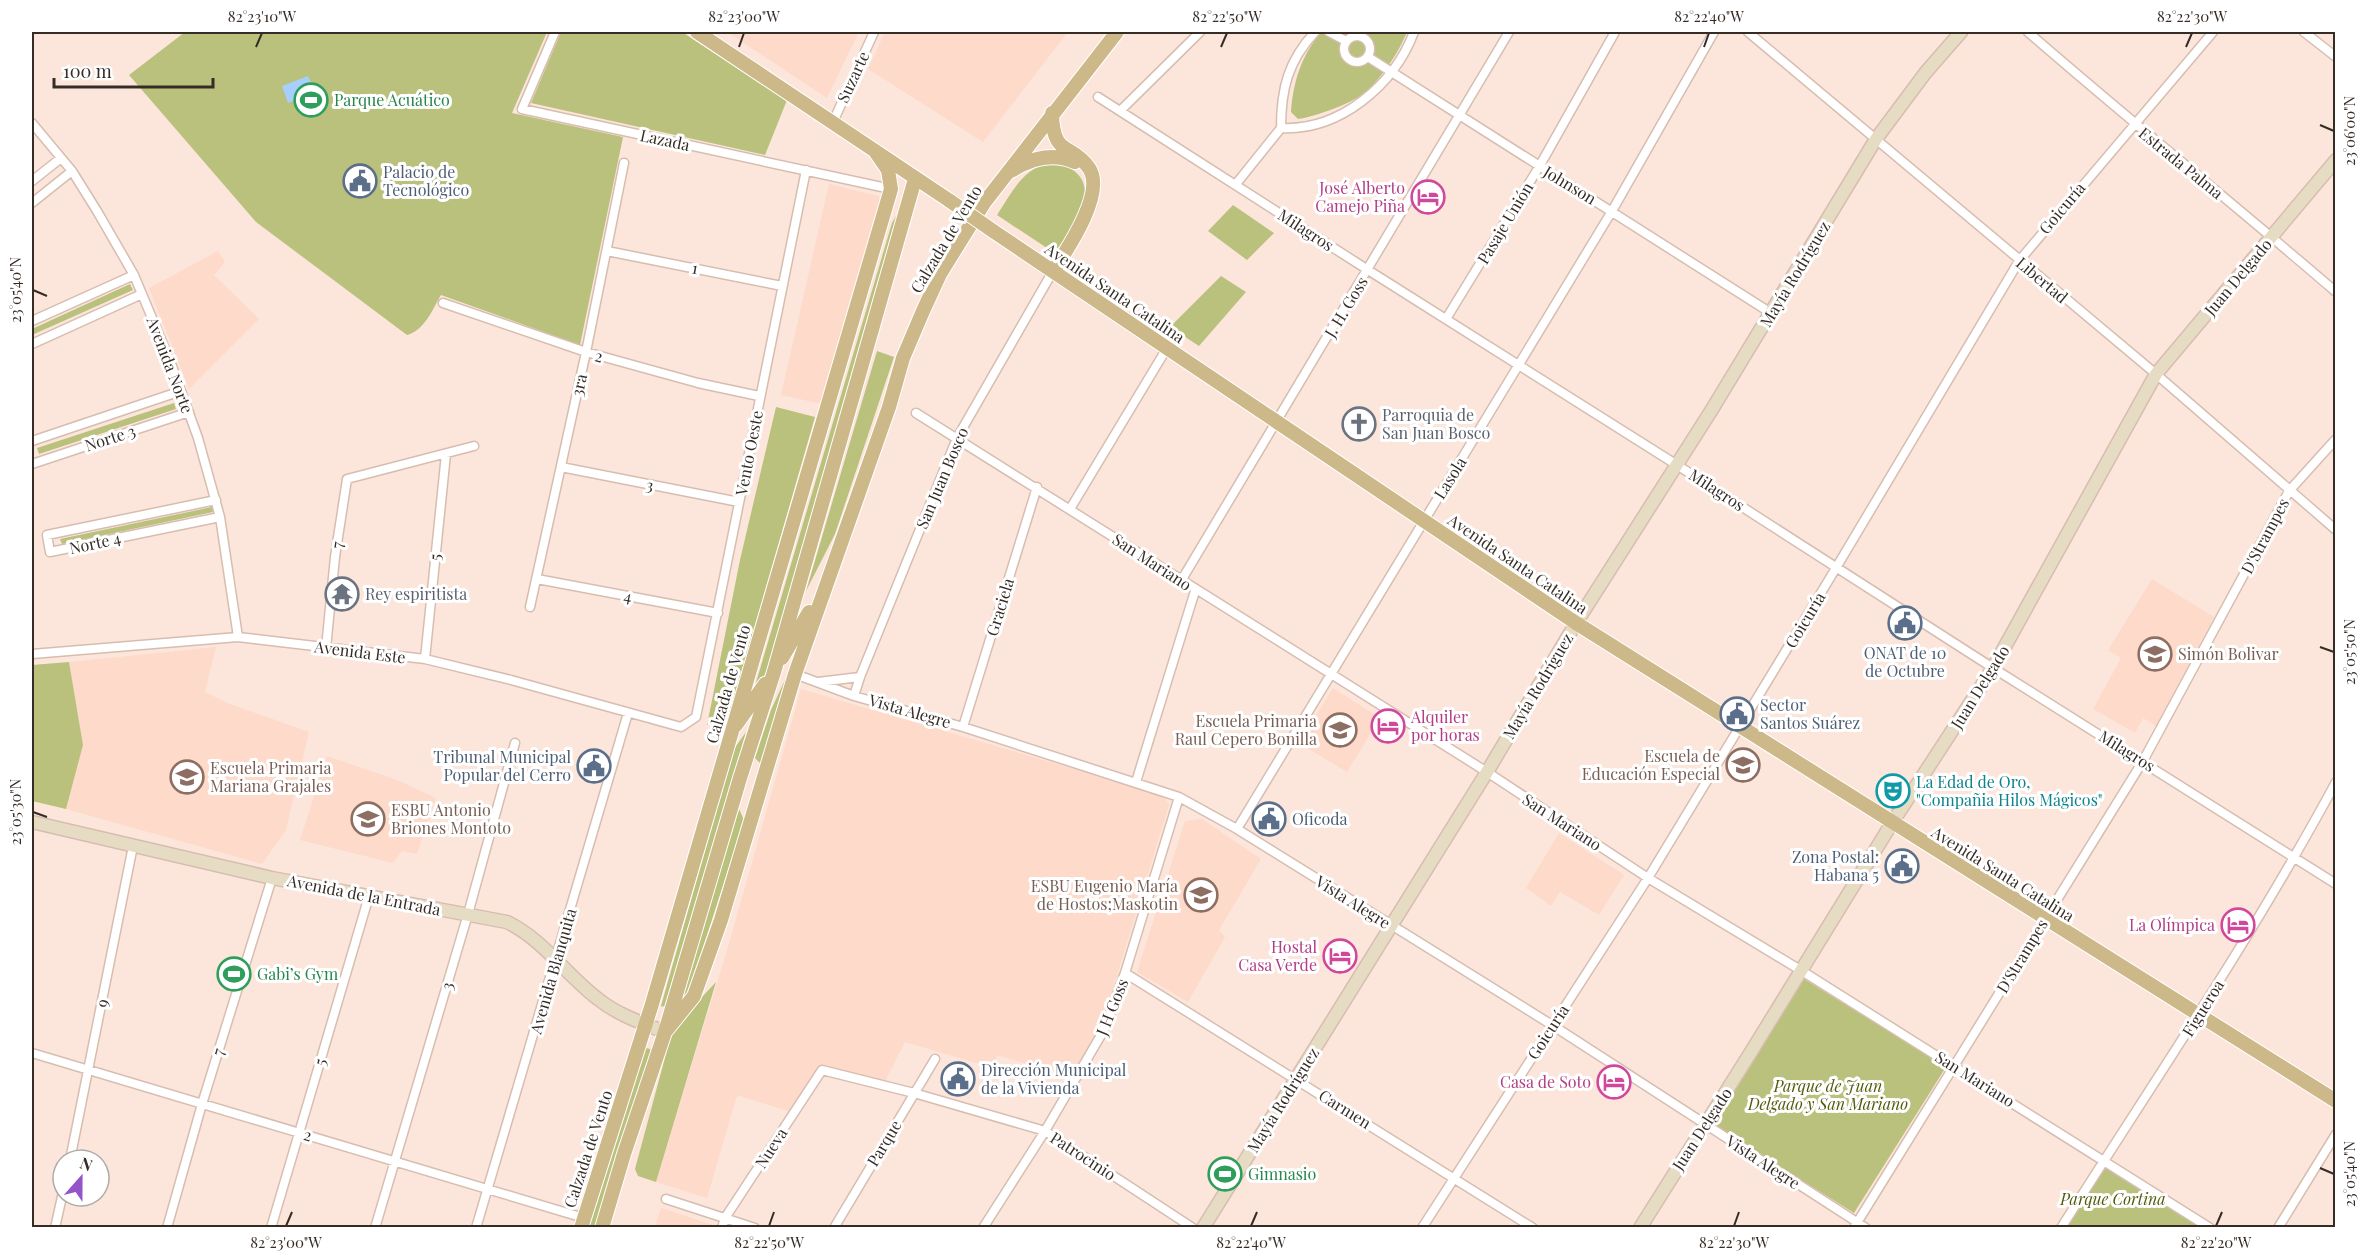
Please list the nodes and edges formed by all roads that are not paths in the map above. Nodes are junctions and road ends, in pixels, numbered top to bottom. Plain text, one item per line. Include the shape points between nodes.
1 (555, 32) edge
2 (696, 32) edge
3 (874, 32) edge
4 (1117, 32) edge
5 (1200, 32) edge
6 (1315, 32) edge
7 (1329, 32) edge
8 (1414, 32) edge
9 (1509, 32) edge
10 (1615, 32) edge
11 (1714, 32) edge
12 (1748, 32) edge
13 (1961, 32) edge
14 (2028, 32) edge
15 (2213, 32) edge
16 (2304, 32) edge
17 (1346, 41) junction
18 (1368, 57) junction
19 (2336, 57) edge
20 (1392, 71) junction
21 (1098, 97) dead end
22 (1120, 111) junction
23 (1052, 113) junction
24 (1460, 115) junction
25 (833, 122) junction
26 (32, 123) edge
27 (2133, 124) junction
28 (1281, 128) junction
29 (1876, 139) junction
30 (875, 151) junction
31 (61, 158) junction
32 (2336, 160) edge
33 (624, 163) dead end
34 (1539, 167) junction
35 (806, 170) junction
36 (72, 171) junction
37 (1005, 176) junction
38 (915, 179) junction
39 (32, 181) edge
40 (1236, 184) junction
41 (891, 189) junction
42 (1091, 194) junction
43 (32, 203) edge
44 (1612, 211) junction
45 (2272, 237) junction
46 (607, 251) junction
47 (2019, 261) junction
48 (1368, 270) junction
49 (1053, 271) junction
50 (134, 275) junction
51 (782, 286) junction
52 (2336, 292) edge
53 (142, 294) junction
54 (443, 303) dead end
55 (1772, 313) junction
56 (1446, 319) junction
57 (32, 321) edge
58 (32, 344) edge
59 (1167, 348) junction
60 (586, 352) junction
61 (1520, 365) junction
62 (2156, 374) junction
63 (181, 391) junction
64 (759, 396) junction
65 (189, 412) junction
66 (916, 413) dead end
67 (1277, 422) junction
68 (957, 438) junction
69 (2336, 439) edge
70 (32, 441) edge
71 (474, 446) dead end
72 (446, 454) junction
73 (32, 464) edge
74 (1677, 465) junction
75 (561, 467) junction
76 (1037, 487) junction
77 (2289, 491) junction
78 (216, 500) junction
79 (739, 502) junction
80 (1070, 509) junction
81 (220, 517) junction
82 (1424, 520) junction
83 (2336, 530) edge
84 (842, 543) junction
85 (1836, 568) junction
86 (537, 579) junction
87 (1181, 581) junction
88 (1196, 591) junction
89 (530, 607) dead end
90 (718, 613) junction
91 (1576, 623) junction
92 (238, 637) junction
93 (326, 648) junction
94 (32, 654) edge
95 (425, 659) junction
96 (1993, 668) junction
97 (774, 672) junction
98 (795, 674) junction
99 (1332, 675) junction
100 (860, 677) junction
101 (814, 682) junction
102 (854, 696) junction
103 (628, 713) junction
104 (1739, 726) junction
105 (681, 727) joint
106 (963, 727) junction
107 (732, 731) junction
108 (515, 743) dead end
109 (2143, 761) junction
110 (1487, 772) junction
111 (1136, 782) junction
112 (2336, 782) edge
113 (1179, 797) junction
114 (32, 822) edge
115 (1892, 823) junction
116 (1237, 830) junction
117 (133, 846) junction
118 (2295, 858) junction
119 (272, 878) junction
120 (1648, 878) junction
121 (2336, 884) edge
122 (369, 896) junction
123 (468, 914) junction
124 (2044, 919) junction
125 (1391, 926) junction
126 (556, 960) junction
127 (1802, 971) junction
128 (1125, 973) junction
129 (2199, 1015) junction
130 (645, 1024) junction
131 (1552, 1025) junction
132 (665, 1032) junction
133 (32, 1053) edge
134 (935, 1059) dead end
135 (1956, 1066) junction
136 (89, 1070) junction
137 (822, 1070) joint
138 (1296, 1078) junction
139 (914, 1093) junction
140 (2336, 1101) edge
141 (202, 1104) junction
142 (1705, 1124) junction
143 (1045, 1131) junction
144 (299, 1133) junction
145 (2336, 1134) edge
146 (73, 1148) edge
147 (2104, 1160) junction
148 (395, 1161) junction
149 (1454, 1177) junction
150 (488, 1189) junction
151 (666, 1199) dead end
152 (60, 1208) edge
153 (725, 1218) junction
154 (582, 1223) edge
155 (1859, 1226) edge
156 (56, 1227) edge
157 (167, 1227) edge
158 (271, 1227) edge
159 (375, 1227) edge
160 (476, 1227) edge
161 (602, 1227) edge
162 (722, 1227) edge
163 (755, 1227) edge
164 (834, 1227) edge
165 (983, 1227) edge
166 (1193, 1227) edge
167 (1203, 1227) edge
168 (1422, 1227) edge
169 (1533, 1227) edge
170 (1640, 1227) edge
171 (2061, 1227) edge
172 (2210, 1227) edge
173 (2278, 1227) edge

1 - 35 street, Lazada via 522,109
2 - 25 main road, Avenida Santa Catalina
3 - 25 street, Suzarte
4 - 23 main road, Calzada de Vento
5 - 22 street
6 - 28 street via 1296,57 1284,85
7 - 17 street, Johnson
8 - 20 street
9 - 24 street, J. H. Goss
10 - 34 street, Pasaje Unión
11 - 44 street, Lasola
12 - 29 street, Libertad
13 - 29 street, Mayía Rodríguez
14 - 27 street, Estrada Palma
15 - 27 street, Goicuría
16 - 19 street
17 - 18 street, Johnson via 1354,36 1366,40 1370,47
17 - 18 street, Johnson via 1345,54 1350,61
18 - 20 street, Johnson
20 - 24 street, Johnson
20 - 28 street via 1376,90 1348,110 1309,125
21 - 22 street, Milagros
22 - 40 street, Milagros
23 - 37 main road, Calzada de Vento
23 - 42 main road via 1057,141 1089,168 1093,180
24 - 34 street, Johnson
24 - 48 street, J. H. Goss
25 - 30 main road, Avenida Santa Catalina
26 - 31 street, Avenida Norte
27 - 45 street, Estrada Palma
27 - 47 street, Goicuría
28 - 40 street
29 - 47 street, Libertad
29 - 55 street, Mayía Rodríguez
30 - 38 main road, Avenida Santa Catalina
30 - 41 main road via 888,170
31 - 36 street, Avenida Norte
31 - 39 street
32 - 45 street, Juan Delgado
33 - 46 street, 3ra
34 - 44 street, Johnson
34 - 56 street, Pasaje Unión
35 - 41 street, Lazada
35 - 51 street, Vento Oeste
36 - 43 street
36 - 50 street, Avenida Norte
37 - 42 main road via 1035,159 1058,156 1083,168
37 - 84 main road, Calzada de Vento via 940,274 922,310
38 - 41 main road via 905,179
38 - 49 main road, Avenida Santa Catalina, bridge
38 - 97 main road, Calzada de Vento
40 - 48 street, Milagros
41 - 107 main road, Calzada de Vento
42 - 49 main road via 1088,209
44 - 55 street, Johnson
44 - 61 street, Lasola
45 - 52 street, Estrada Palma
45 - 62 street, Juan Delgado
46 - 51 street, 1
46 - 60 street, 3ra
47 - 62 street, Libertad
47 - 85 street, Goicuría
48 - 56 street, Milagros
48 - 67 street, J. H. Goss
49 - 59 main road, Avenida Santa Catalina
49 - 68 street, San Juan Bosco
50 - 53 street, Avenida Norte
50 - 57 street
51 - 64 street, Vento Oeste
53 - 58 street
53 - 63 street, Avenida Norte
54 - 60 street, 2
55 - 74 street, Mayía Rodríguez
56 - 61 street, Milagros
59 - 67 main road, Avenida Santa Catalina
59 - 80 street
60 - 64 street, 2
60 - 75 street, 3ra
61 - 74 street, Milagros
61 - 82 street, Lasola
62 - 77 street, Libertad
62 - 96 street, Juan Delgado
63 - 65 street, Avenida Norte
63 - 70 street, Norte 3
64 - 79 street, Vento Oeste
65 - 73 street, Norte 3
65 - 78 street, Avenida Norte
66 - 68 street, San Mariano
67 - 82 main road, Avenida Santa Catalina
67 - 87 street, J. H. Goss
68 - 76 street, San Mariano
68 - 100 street, San Juan Bosco
69 - 77 street, D'Strampes
71 - 72 street
72 - 93 street, 7 via 346,479
72 - 95 street, 5
74 - 85 street, Milagros
74 - 91 street, Mayía Rodríguez
75 - 79 street, 3
75 - 86 street, 3ra
76 - 80 street, San Mariano
76 - 106 street, Graciela
77 - 83 street, Libertad
77 - 109 street, D'Strampes
78 - 81 street, Avenida Norte
78 - 81 street, Norte 4 via 47,535 50,552
79 - 90 street, Vento Oeste
80 - 87 street, San Mariano
81 - 92 street, Avenida Norte
82 - 91 main road, Avenida Santa Catalina
82 - 99 street, Lasola
84 - 97 main road via 802,626
84 - 98 main road, Calzada de Vento
85 - 96 street, Milagros
85 - 104 street, Goicuría
86 - 89 street, 3ra
86 - 90 street, 4
87 - 88 street, San Mariano
88 - 99 street, San Mariano
88 - 111 street
90 - 105 street, Vento Oeste via 696,717
91 - 104 main road, Avenida Santa Catalina
91 - 110 street, Mayía Rodríguez
92 - 93 street, Avenida Este
92 - 94 street, Avenida Este
93 - 95 street, Avenida Este
95 - 103 street, Avenida Este
96 - 109 street, Milagros
96 - 115 street, Juan Delgado
97 - 107 main road
97 - 132 main road, Calzada de Vento
98 - 101 street, Vista Alegre
98 - 132 main road, Calzada de Vento via 721,920 694,996
99 - 110 street, San Mariano
99 - 116 street, Lasola
100 - 101 street
100 - 102 street, San Juan Bosco
101 - 102 street, Vista Alegre
102 - 106 street, Vista Alegre
103 - 105 street, Avenida Este
103 - 126 street, Avenida Blanquita
104 - 115 main road, Avenida Santa Catalina
104 - 120 street, Goicuría
106 - 111 street, Vista Alegre
107 - 130 main road, Calzada de Vento
108 - 123 street, 3
109 - 118 street, Milagros
109 - 124 street, D'Strampes
110 - 120 street, San Mariano
110 - 125 street, Mayía Rodríguez
111 - 113 street, Vista Alegre
112 - 118 street, Figueroa
113 - 116 street, Vista Alegre
113 - 128 street, J H Goss
114 - 117 street, Avenida de la Entrada
115 - 124 main road, Avenida Santa Catalina
115 - 127 street, Juan Delgado
116 - 125 street, Vista Alegre
117 - 119 street, Avenida de la Entrada
117 - 136 street, 9
118 - 121 street, Milagros
118 - 129 street, Figueroa
119 - 122 street, Avenida de la Entrada
119 - 141 street, 7
120 - 127 street, San Mariano
120 - 131 street, Goicuría
122 - 123 street, Avenida de la Entrada
122 - 144 street, 5
123 - 126 street, Avenida de la Entrada via 507,922 524,930
123 - 148 street, 3
124 - 129 main road, Avenida Santa Catalina
124 - 135 street, D'Strampes
125 - 131 street, Vista Alegre
125 - 138 street, Mayía Rodríguez
126 - 130 street, Avenida de la Entrada via 597,999
126 - 150 street, Avenida Blanquita
127 - 135 street, San Mariano
127 - 142 street, Juan Delgado
128 - 138 street, Carmen
128 - 143 street, J H Goss via 1104,1030
129 - 140 main road, Avenida Santa Catalina
129 - 147 street, Figueroa
130 - 132 street, Avenida de la Entrada
130 - 154 main road, Calzada de Vento
131 - 142 street, Vista Alegre
131 - 149 street, Goicuría
132 - 161 main road, Calzada de Vento
133 - 136 street, 2
134 - 139 street, Parque
135 - 147 street, San Mariano
135 - 155 street, D'Strampes
136 - 141 street, 2
136 - 146 street, 9
137 - 139 street, Patrocinio
137 - 153 street, Nueva
138 - 149 street, Carmen
138 - 167 street, Mayía Rodríguez
139 - 143 street, Patrocinio
139 - 164 street, Parque
141 - 144 street, 2
141 - 157 street, 7
142 - 155 street, Vista Alegre
142 - 170 street, Juan Delgado
143 - 165 street, J H Goss
143 - 166 street, Patrocinio
144 - 148 street, 2
144 - 158 street, 5
145 - 173 street
147 - 171 street, Figueroa
147 - 172 street, San Mariano
148 - 150 street, 2
148 - 159 street, 3
149 - 168 street, Goicuría
149 - 169 street, Carmen
150 - 154 street, 2
150 - 160 street, Avenida Blanquita
151 - 153 street
152 - 156 street
153 - 162 street, Nueva
153 - 163 street

